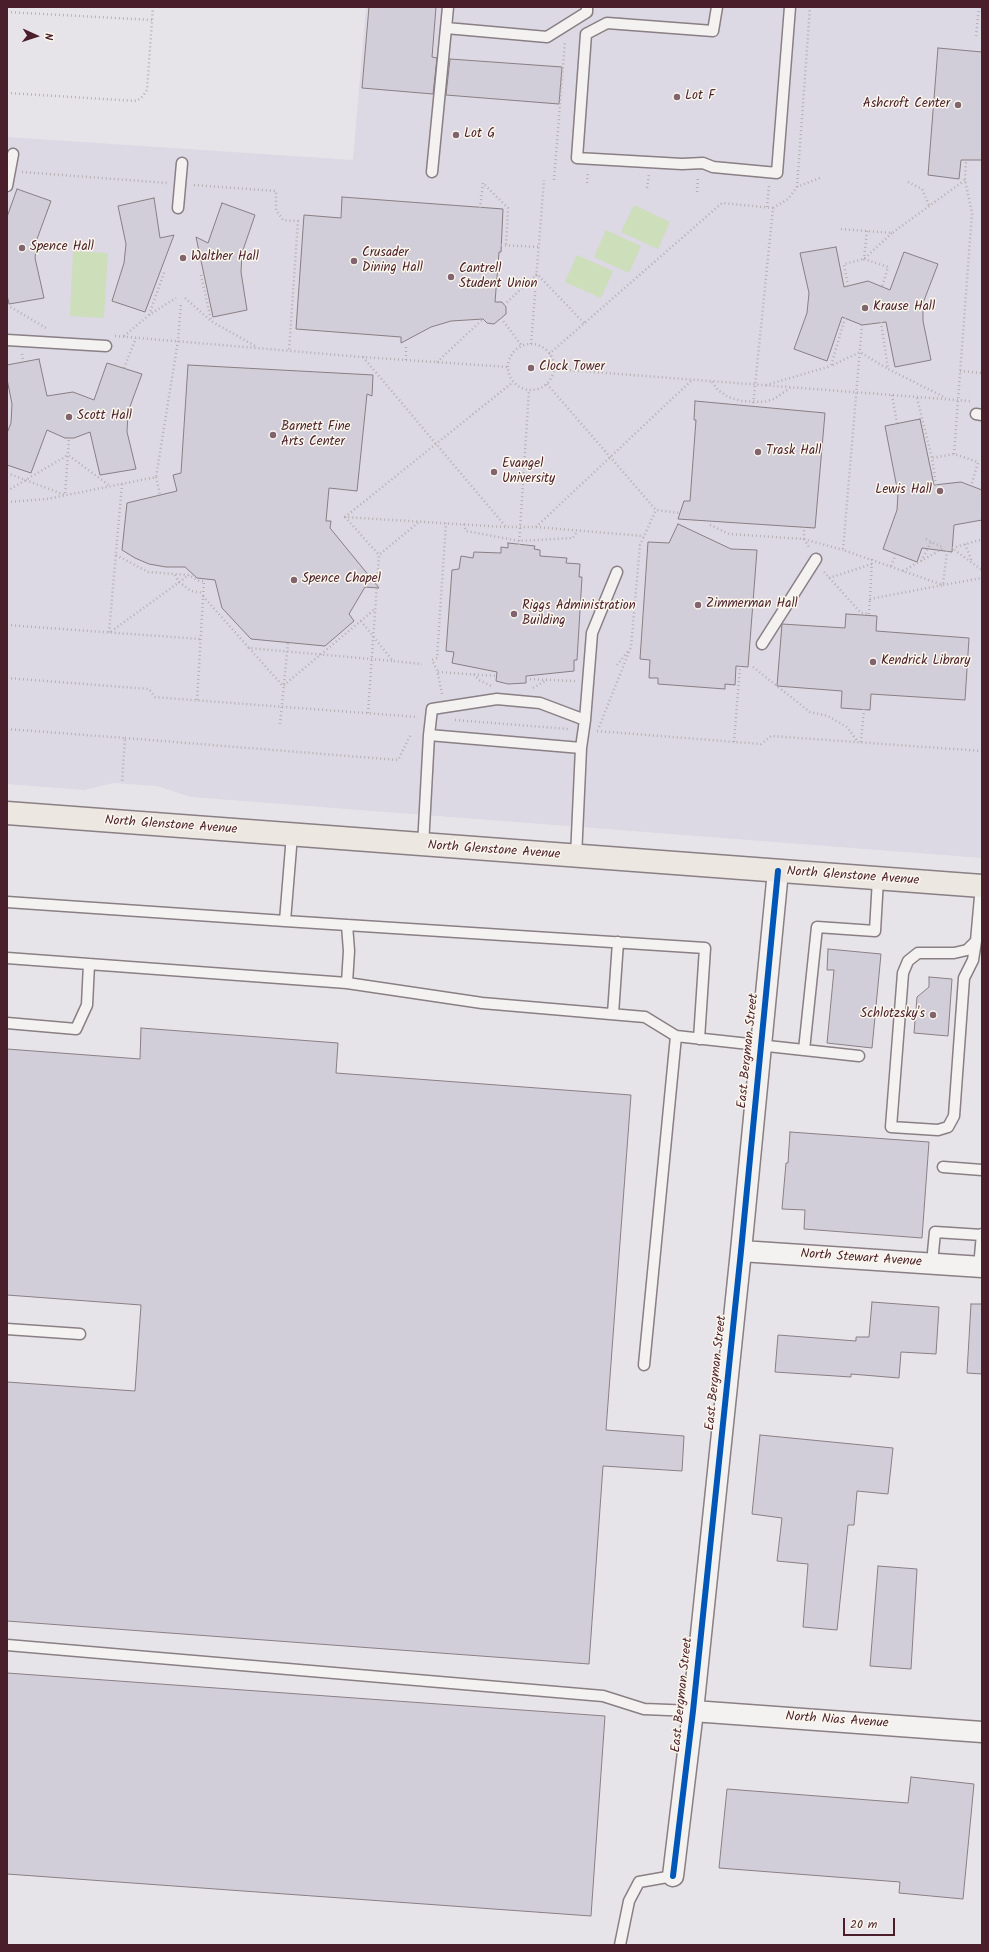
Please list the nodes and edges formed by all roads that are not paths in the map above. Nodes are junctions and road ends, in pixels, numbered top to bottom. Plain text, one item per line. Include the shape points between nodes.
1 (448, 7) edge
2 (587, 7) edge
3 (717, 7) edge
4 (790, 7) edge
5 (446, 28) junction
6 (13, 154) dead end
7 (182, 163) dead end
8 (432, 172) dead end
9 (7, 186) edge
10 (178, 208) dead end
11 (7, 340) edge
12 (106, 346) dead end
13 (816, 559) road end
14 (617, 572) dead end
15 (762, 644) dead end
16 (584, 725) junction
17 (428, 735) junction
18 (580, 748) junction
19 (7, 813) edge
20 (292, 835) junction
21 (423, 846) junction
22 (576, 857) junction
23 (778, 871) junction
24 (878, 879) junction
25 (982, 886) edge
26 (7, 902) edge
27 (285, 921) junction
28 (347, 925) junction
29 (976, 941) junction
30 (618, 942) junction
31 (7, 958) edge
32 (89, 964) junction
33 (346, 983) junction
34 (613, 1014) junction
35 (7, 1023) edge
36 (676, 1036) junction
37 (699, 1039) junction
38 (760, 1046) junction
39 (804, 1050) junction
40 (859, 1056) dead end
41 (942, 1167) dead end
42 (982, 1170) edge
43 (982, 1235) edge
44 (741, 1251) junction
45 (932, 1264) junction
46 (981, 1267) edge
47 (7, 1329) edge
48 (80, 1334) dead end
49 (644, 1365) dead end
50 (7, 1645) edge
51 (693, 1711) junction
52 (982, 1732) edge
53 (673, 1876) joint
54 (620, 1945) edge

1 - 5 lane
2 - 5 lane via 587,12 547,37
3 - 4 lane via 713,31 607,23 586,34 576,158 703,163 713,167 777,173
5 - 8 lane
6 - 9 lane
7 - 10 lane
11 - 12 lane
13 - 15 lane
14 - 16 lane via 592,633
16 - 17 lane via 540,703 497,699 432,709
16 - 18 lane
17 - 18 lane
17 - 21 lane
18 - 22 lane
19 - 20 main road, North Glenstone Avenue
20 - 21 main road, North Glenstone Avenue
20 - 27 lane
21 - 22 main road, North Glenstone Avenue
22 - 23 main road, North Glenstone Avenue
23 - 24 main road, North Glenstone Avenue
23 - 38 street, East Bergman Street
24 - 25 main road, North Glenstone Avenue
24 - 39 lane via 875,931 816,927
25 - 29 lane
26 - 27 lane
27 - 28 lane
28 - 30 lane
28 - 33 lane via 349,951
29 - 29 lane via 967,950 954,953 918,953 908,961 903,972 891,1127 938,1130 948,1127 954,1116 964,978 973,960
30 - 34 lane
30 - 37 lane via 705,948
31 - 32 lane
32 - 33 lane
32 - 35 lane via 86,1005 76,1028
33 - 34 lane via 482,1003
34 - 36 lane via 645,1017
36 - 37 lane
36 - 49 lane
37 - 38 lane
38 - 39 lane
38 - 44 street, East Bergman Street
39 - 40 lane
41 - 42 lane
43 - 45 lane via 934,1232
43 - 46 lane
44 - 45 street, North Stewart Avenue
44 - 51 street, East Bergman Street
45 - 46 street, North Stewart Avenue
47 - 48 lane
50 - 51 lane via 603,1696 644,1709
51 - 52 street, North Nias Avenue
51 - 53 street, East Bergman Street
53 - 54 lane via 639,1882 629,1901

